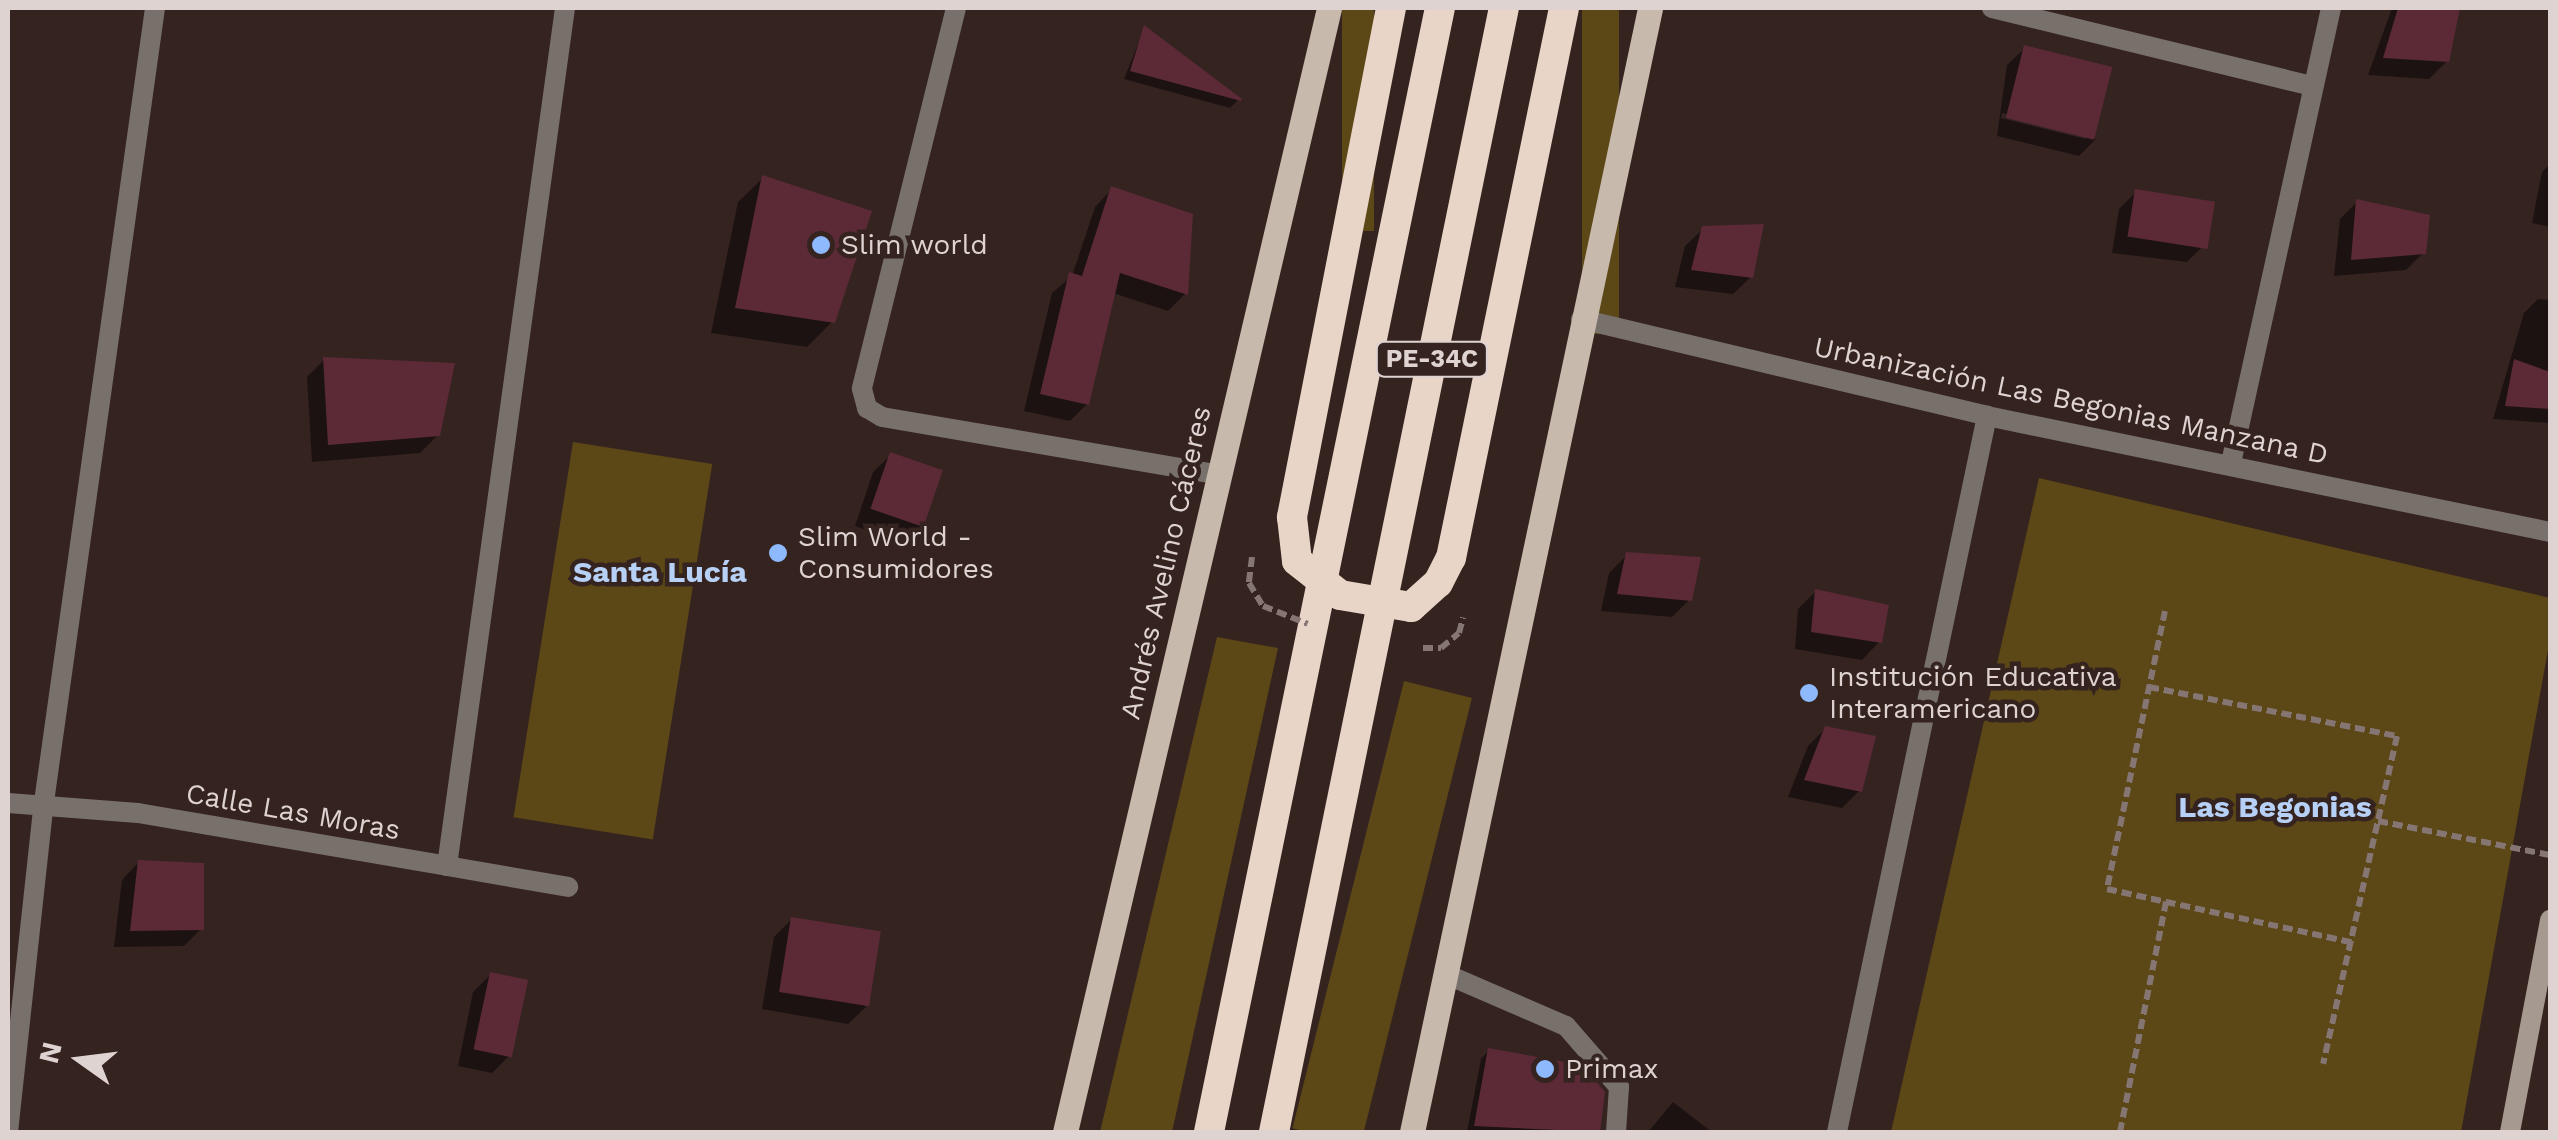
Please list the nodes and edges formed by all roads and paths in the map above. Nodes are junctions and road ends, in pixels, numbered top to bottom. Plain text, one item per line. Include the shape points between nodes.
1 (155, 8) edge
2 (565, 8) edge
3 (956, 8) edge
4 (1329, 8) edge
5 (1391, 8) edge
6 (1440, 8) edge
7 (1504, 8) edge
8 (1564, 8) edge
9 (1650, 8) edge
10 (1992, 8) edge
11 (2330, 8) edge
12 (2313, 86) junction
13 (1580, 319) junction
14 (1987, 416) junction
15 (2231, 463) junction
16 (1220, 475) junction
17 (2550, 532) edge
18 (1252, 549) dead end
19 (1468, 601) dead end
20 (2165, 611) dead end
21 (1315, 626) dead end
22 (1402, 644) dead end
23 (2148, 687) junction
24 (8, 802) edge
25 (44, 802) junction
26 (2378, 821) junction
27 (2550, 856) edge
28 (447, 866) junction
29 (568, 886) dead end
30 (2166, 902) junction
31 (2550, 920) edge
32 (2350, 942) junction
33 (1448, 975) junction
34 (2323, 1064) dead end
35 (8, 1132) edge
36 (1065, 1132) edge
37 (1209, 1132) edge
38 (1274, 1132) edge
39 (1412, 1132) edge
40 (1616, 1132) edge
41 (1837, 1132) edge
42 (2120, 1132) edge
43 (2510, 1132) edge

1 - 25 street
2 - 28 street
3 - 16 street via 862,389 867,408 882,417
4 - 16 main road, Andrés Avelino Cáceres
5 - 8 highway, bridge via 1292,516 1297,561 1340,595 1411,607 1438,584 1451,558
6 - 37 highway, PE-34C
7 - 38 highway, PE-34C
9 - 13 main road
10 - 12 street
11 - 12 street
12 - 15 street
13 - 14 street, Urbanización Las Begonias Manzana D
13 - 33 main road
14 - 15 street, Urbanización Las Begonias Manzana D
14 - 41 street
15 - 17 street, Urbanización Las Begonias Manzana D
16 - 36 main road, Andrés Avelino Cáceres
18 - 21 path, bridge via 1249,583 1262,606
19 - 22 path, bridge via 1459,634 1440,648
20 - 23 path
23 - 26 path via 2396,736
23 - 30 path via 2107,889
24 - 25 street, Calle Las Moras
25 - 28 street, Calle Las Moras
25 - 35 street
26 - 27 path
26 - 32 path
28 - 29 street, Calle Las Moras
30 - 32 path
30 - 42 path
31 - 43 street
32 - 34 path
33 - 39 main road
33 - 40 street via 1566,1026 1620,1087

